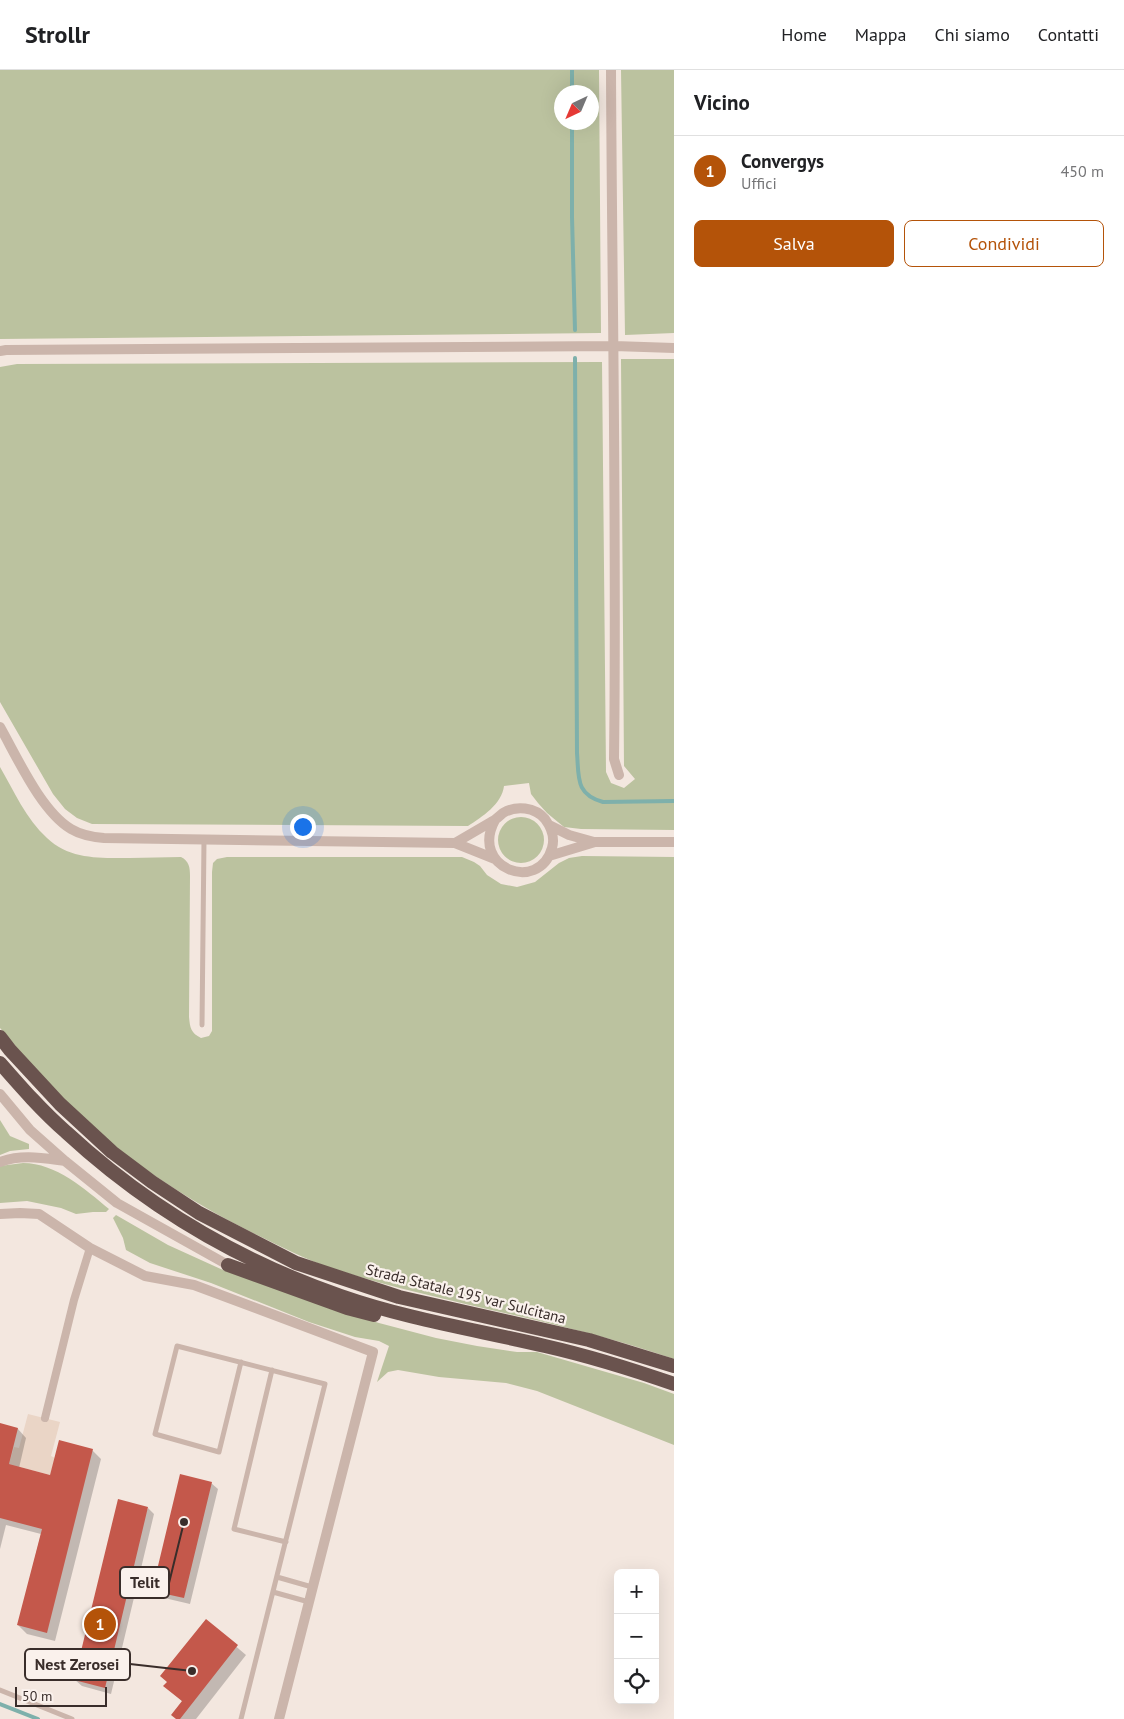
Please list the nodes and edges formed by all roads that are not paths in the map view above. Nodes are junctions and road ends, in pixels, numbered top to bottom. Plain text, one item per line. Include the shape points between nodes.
1 (611, 70) edge
2 (614, 346) junction
3 (674, 348) edge
4 (0, 351) edge
5 (0, 727) edge
6 (619, 775) dead end
7 (495, 820) junction
8 (549, 825) junction
9 (204, 839) junction
10 (455, 842) junction
11 (595, 842) junction
12 (674, 842) edge
13 (549, 856) junction
14 (495, 860) junction
15 (202, 1025) dead end
16 (0, 1037) edge
17 (0, 1063) edge
18 (0, 1094) edge
19 (64, 1161) junction
20 (0, 1162) edge
21 (0, 1214) edge
22 (90, 1248) junction
23 (228, 1266) joint
24 (390, 1311) junction
25 (241, 1362) junction
26 (674, 1366) edge
27 (272, 1370) junction
28 (674, 1384) edge
29 (45, 1418) dead end
30 (286, 1542) junction
31 (277, 1577) junction
32 (313, 1587) junction
33 (274, 1592) junction
34 (309, 1602) junction
35 (0, 1690) edge
36 (72, 1719) edge
37 (241, 1719) edge
38 (279, 1719) edge

1 - 2 street
2 - 3 street
2 - 4 street
2 - 6 street via 614,759
5 - 9 street via 40,796 70,828 86,836 104,838
7 - 8 street via 513,808 524,808 543,817
7 - 10 street
7 - 14 street via 488,840
8 - 11 street
8 - 13 street via 552,840
9 - 10 street
9 - 15 lane
10 - 14 street
11 - 12 street
11 - 13 street
13 - 14 street via 533,870 523,872 512,871
16 - 26 highway, Strada Statale 195 var Sulcitana via 60,1104 112,1152 199,1213 296,1264 399,1297 590,1340
17 - 24 highway, Strada Statale 195 var Sulcitana via 65,1132 104,1166 190,1226 291,1277
18 - 19 street via 30,1130
19 - 20 street via 29,1156
19 - 23 street via 117,1203
21 - 22 street via 39,1214
22 - 29 street
22 - 32 street via 145,1276 194,1285 373,1352
23 - 24 highway via 347,1308 373,1315
24 - 28 highway, Strada Statale 195 var Sulcitana via 545,1346
25 - 25 lane via 178,1346 155,1434 219,1452
25 - 27 lane
27 - 30 lane via 234,1528
27 - 30 lane via 325,1384
30 - 31 lane
31 - 32 lane
31 - 33 lane
32 - 34 street
33 - 34 lane
33 - 37 lane
34 - 38 street
35 - 36 lane

